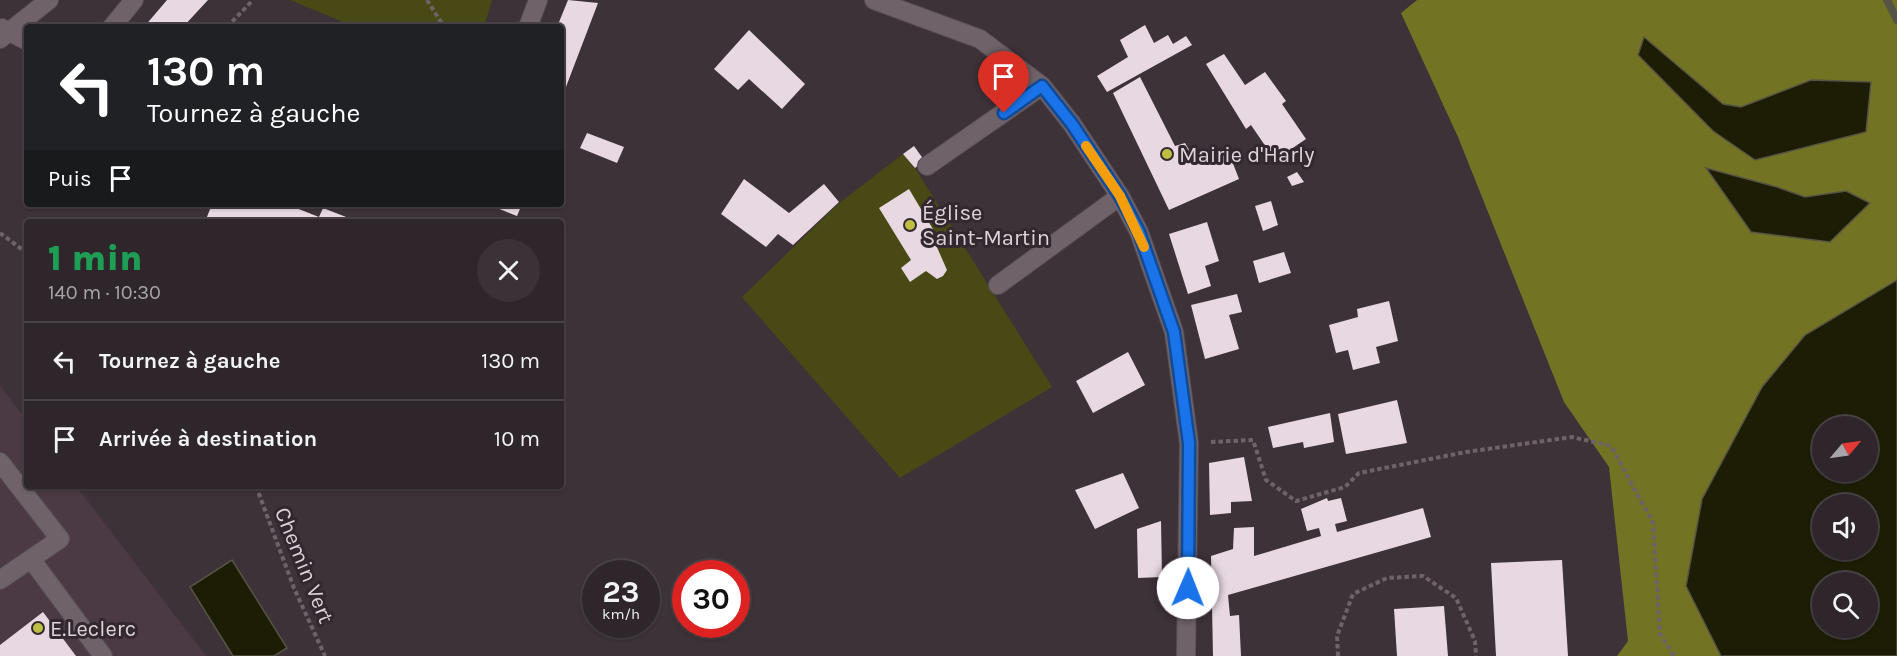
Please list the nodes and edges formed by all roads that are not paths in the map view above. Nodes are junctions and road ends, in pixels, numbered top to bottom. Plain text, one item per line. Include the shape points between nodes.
1 (49, 0) edge
2 (134, 0) edge
3 (538, 0) edge
4 (874, 0) edge
5 (114, 24) edge
6 (529, 24) edge
7 (4, 32) edge
8 (24, 40) edge
9 (1042, 86) junction
10 (927, 166) dead end
11 (1120, 196) junction
12 (998, 285) dead end
13 (0, 462) edge
14 (31, 559) junction
15 (0, 580) edge
16 (103, 656) edge
17 (1186, 656) edge

1 - 7 street
2 - 5 street
3 - 6 street
4 - 9 street via 980,39
7 - 8 street
9 - 10 street
9 - 11 street
11 - 12 street
11 - 17 street via 1139,232 1174,332 1189,443
13 - 14 street via 60,538
14 - 15 street
14 - 16 street

